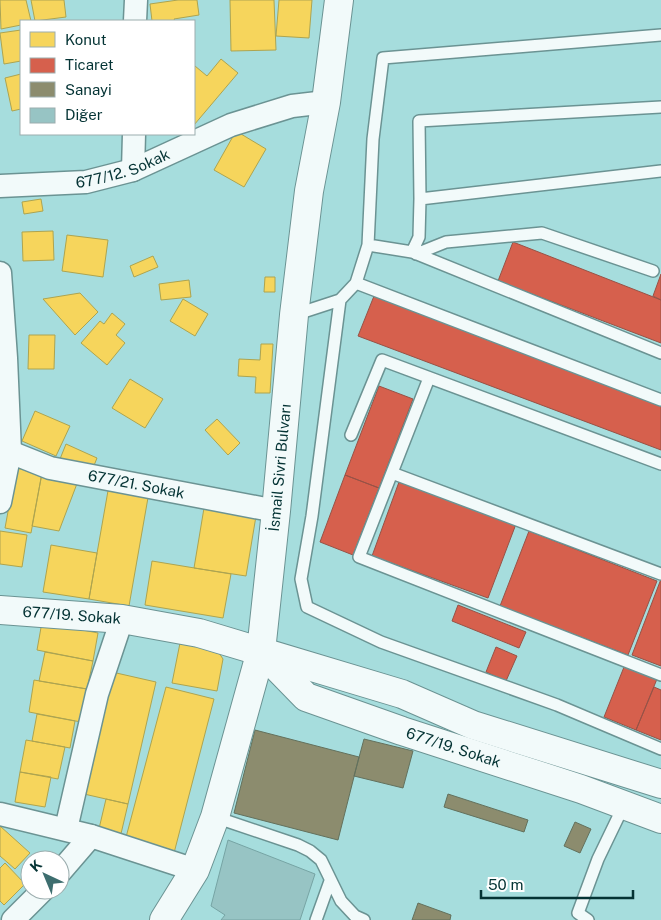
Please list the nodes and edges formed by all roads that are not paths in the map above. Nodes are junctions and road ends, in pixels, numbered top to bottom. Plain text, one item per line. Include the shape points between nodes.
1 (136, 0) edge
2 (339, 0) edge
3 (135, 20) edge
4 (661, 35) edge
5 (326, 102) junction
6 (661, 107) edge
7 (134, 135) edge
8 (133, 170) junction
9 (661, 171) edge
10 (0, 186) edge
11 (420, 199) junction
12 (368, 245) junction
13 (414, 253) junction
14 (0, 272) edge
15 (653, 272) dead end
16 (356, 283) junction
17 (340, 300) junction
18 (1, 308) edge
19 (294, 314) junction
20 (661, 353) edge
21 (429, 378) junction
22 (661, 400) edge
23 (351, 435) dead end
24 (5, 451) edge
25 (661, 464) edge
26 (392, 473) junction
27 (0, 502) edge
28 (276, 511) junction
29 (661, 574) edge
30 (0, 610) edge
31 (122, 619) junction
32 (261, 651) junction
33 (661, 675) edge
34 (661, 749) edge
35 (661, 784) edge
36 (624, 805) junction
37 (0, 814) edge
38 (215, 817) junction
39 (661, 819) edge
40 (66, 829) junction
41 (91, 836) junction
42 (70, 860) edge
43 (195, 870) junction
44 (330, 881) junction
45 (33, 900) edge
46 (576, 917) edge
47 (13, 920) edge
48 (164, 920) edge
49 (316, 920) edge
50 (364, 920) edge
51 (588, 920) edge

1 - 3 street
2 - 5 main road, İsmail Sivri Bulvarı
4 - 12 lane via 383,58 373,139
5 - 8 street, 677/12. Sokak via 292,106 230,125
5 - 19 main road, İsmail Sivri Bulvarı via 309,191
6 - 11 lane via 419,121
7 - 8 street
8 - 10 street, 677/12. Sokak via 86,182
9 - 11 lane
11 - 13 lane via 419,237
12 - 13 lane
12 - 16 lane
13 - 15 lane via 446,242 542,233
13 - 20 lane
14 - 18 street
16 - 17 lane
16 - 22 lane
17 - 19 lane
17 - 34 lane via 302,579 307,607 381,642 557,705
18 - 24 street
19 - 28 main road, İsmail Sivri Bulvarı
21 - 23 lane via 382,360
21 - 25 lane
21 - 26 lane
24 - 27 street
24 - 28 street, 677/21. Sokak via 50,468
26 - 29 lane
26 - 33 lane via 359,557
28 - 32 main road, İsmail Sivri Bulvarı
30 - 31 main road, 677/19. Sokak
31 - 32 main road, 677/19. Sokak via 199,633
31 - 40 street via 97,694
32 - 35 main road, 677/19. Sokak via 402,694 473,725
32 - 36 main road, 677/19. Sokak via 306,697
32 - 38 main road, İsmail Sivri Bulvarı
36 - 39 main road, 677/19. Sokak
36 - 46 lane via 598,859
37 - 40 street
38 - 43 main road, İsmail Sivri Bulvarı
38 - 44 lane via 310,851 321,860
40 - 41 street
41 - 42 street
41 - 43 street
43 - 48 main road, İsmail Sivri Bulvarı
44 - 49 lane
44 - 50 lane via 340,901
45 - 47 street
46 - 51 lane

